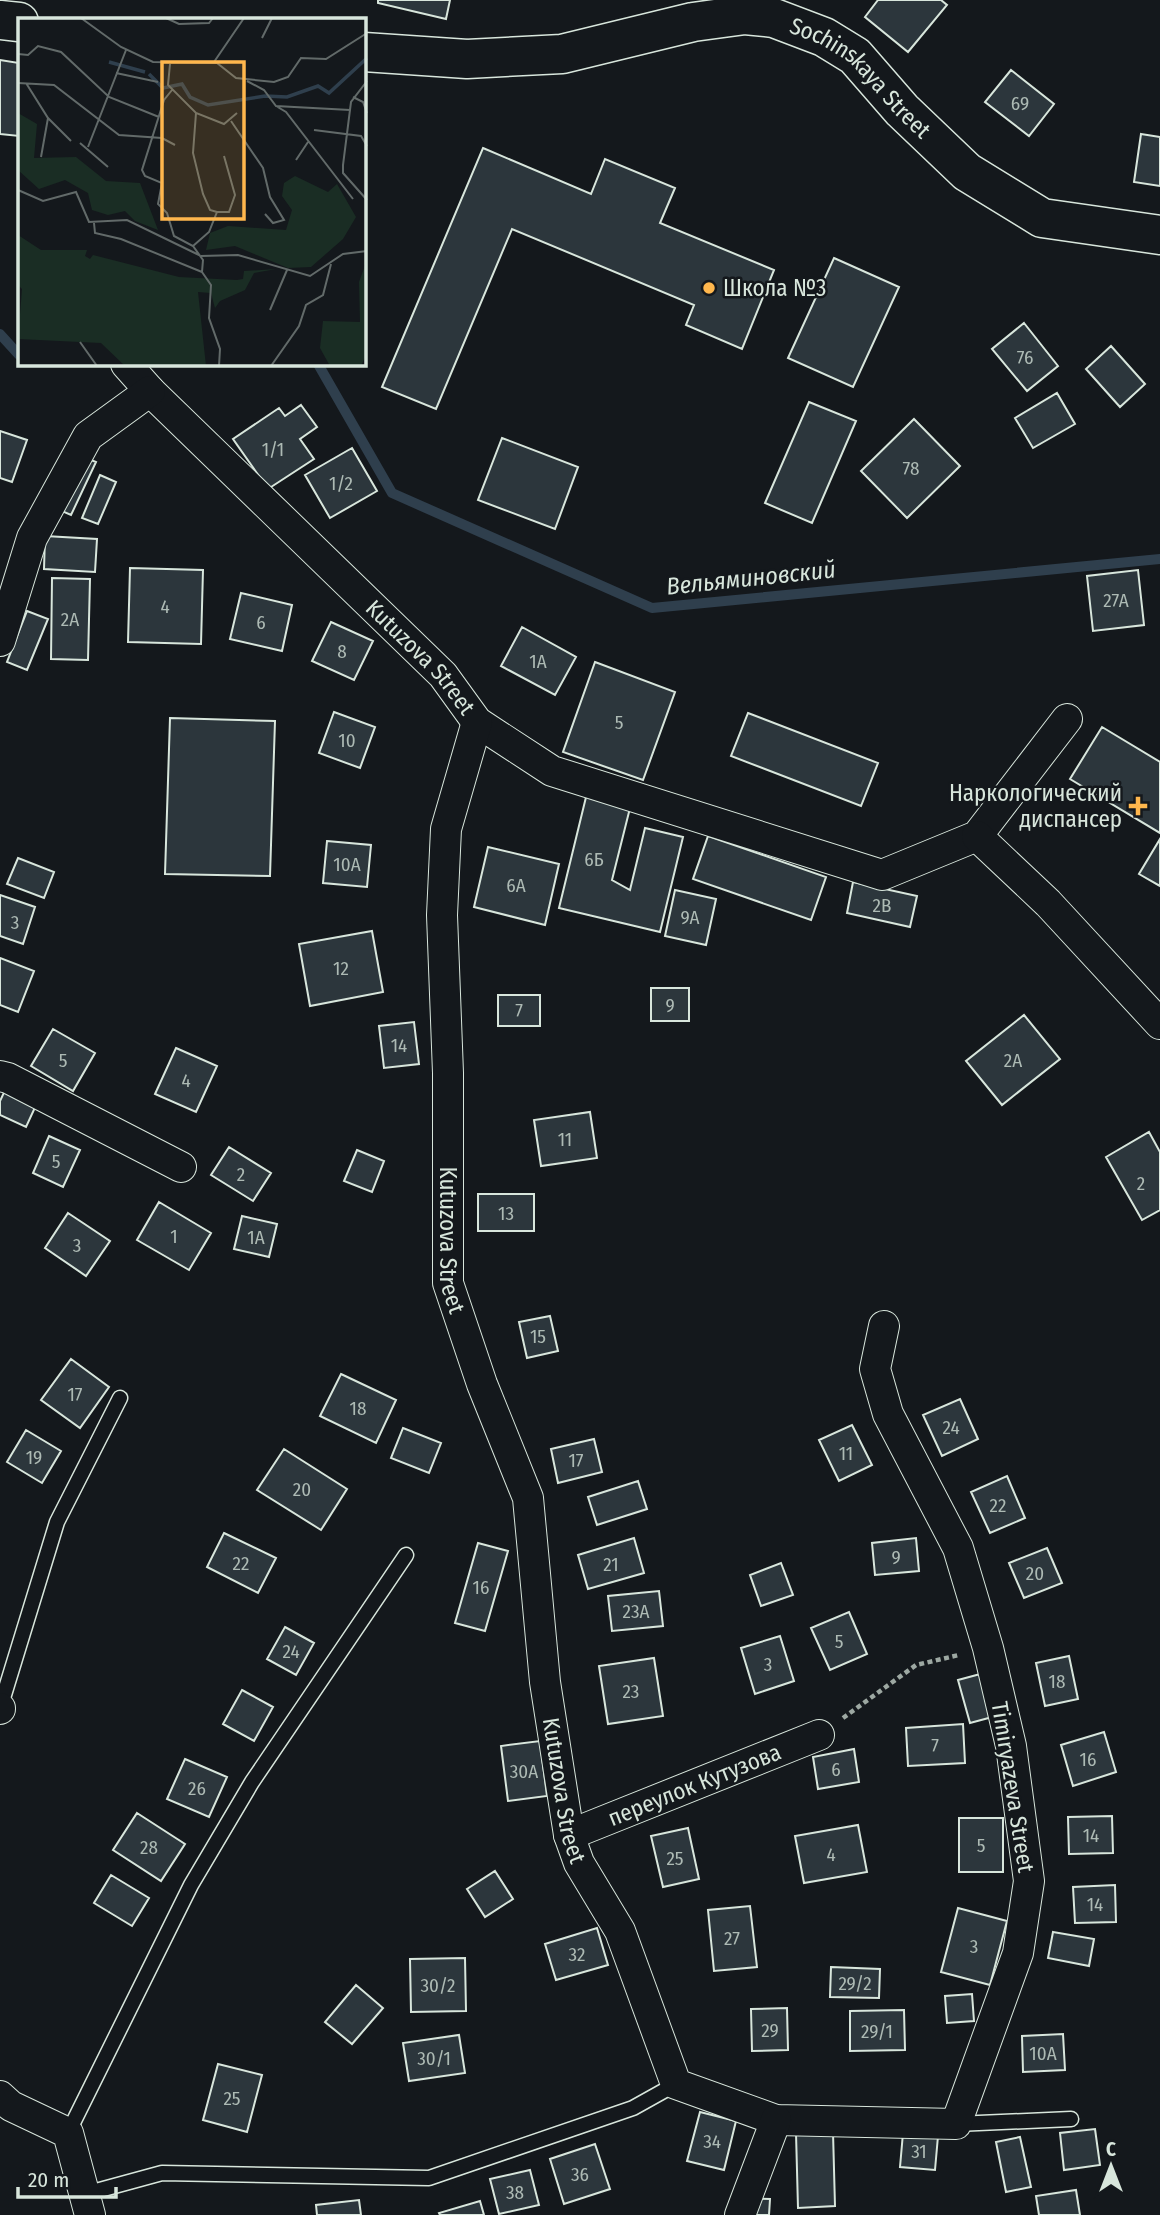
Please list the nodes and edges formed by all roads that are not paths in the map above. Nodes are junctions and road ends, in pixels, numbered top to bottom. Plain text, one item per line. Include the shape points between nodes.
1 (744, 8) edge
2 (0, 20) edge
3 (18, 22) edge
4 (366, 52) edge
5 (1160, 235) edge
6 (128, 366) edge
7 (150, 391) junction
8 (0, 641) edge
9 (1067, 719) dead end
10 (477, 722) junction
11 (977, 836) junction
12 (1160, 1024) edge
13 (0, 1076) edge
14 (181, 1167) dead end
15 (884, 1325) dead end
16 (120, 1398) dead end
17 (406, 1555) dead end
18 (0, 1709) edge
19 (819, 1735) road end
20 (569, 1835) junction
21 (676, 2084) junction
22 (0, 2096) edge
23 (1071, 2119) dead end
24 (776, 2120) junction
25 (956, 2124) junction
26 (68, 2133) junction
27 (87, 2204) edge
28 (740, 2215) edge

1 - 4 highway, Sochinskaya Street via 562,54 467,59
1 - 5 highway, Sochinskaya Street via 824,37 855,56 967,173 1042,218
2 - 3 highway
6 - 7 street, Kutuzova Street
7 - 8 street via 88,436 33,538
7 - 10 street, Kutuzova Street via 443,675
9 - 11 street
10 - 11 street via 552,771 882,875
10 - 20 street, Kutuzova Street via 446,829 442,915 448,1283 528,1498 545,1682
11 - 12 street via 1048,903
13 - 14 street
15 - 25 street, Timiryazeva Street via 875,1369 888,1414 958,1548 988,1648 1010,1746 1030,1881 1018,1954
16 - 18 lane via 57,1522
17 - 26 lane via 252,1782 191,1885
19 - 20 street, переулок Кутузова
20 - 21 street, Kutuzova Street via 579,1863 620,1931
21 - 24 street
21 - 27 lane via 633,2108 429,2178 162,2173
22 - 26 street via 11,2106
23 - 25 lane
24 - 25 street
24 - 28 street
26 - 27 street

